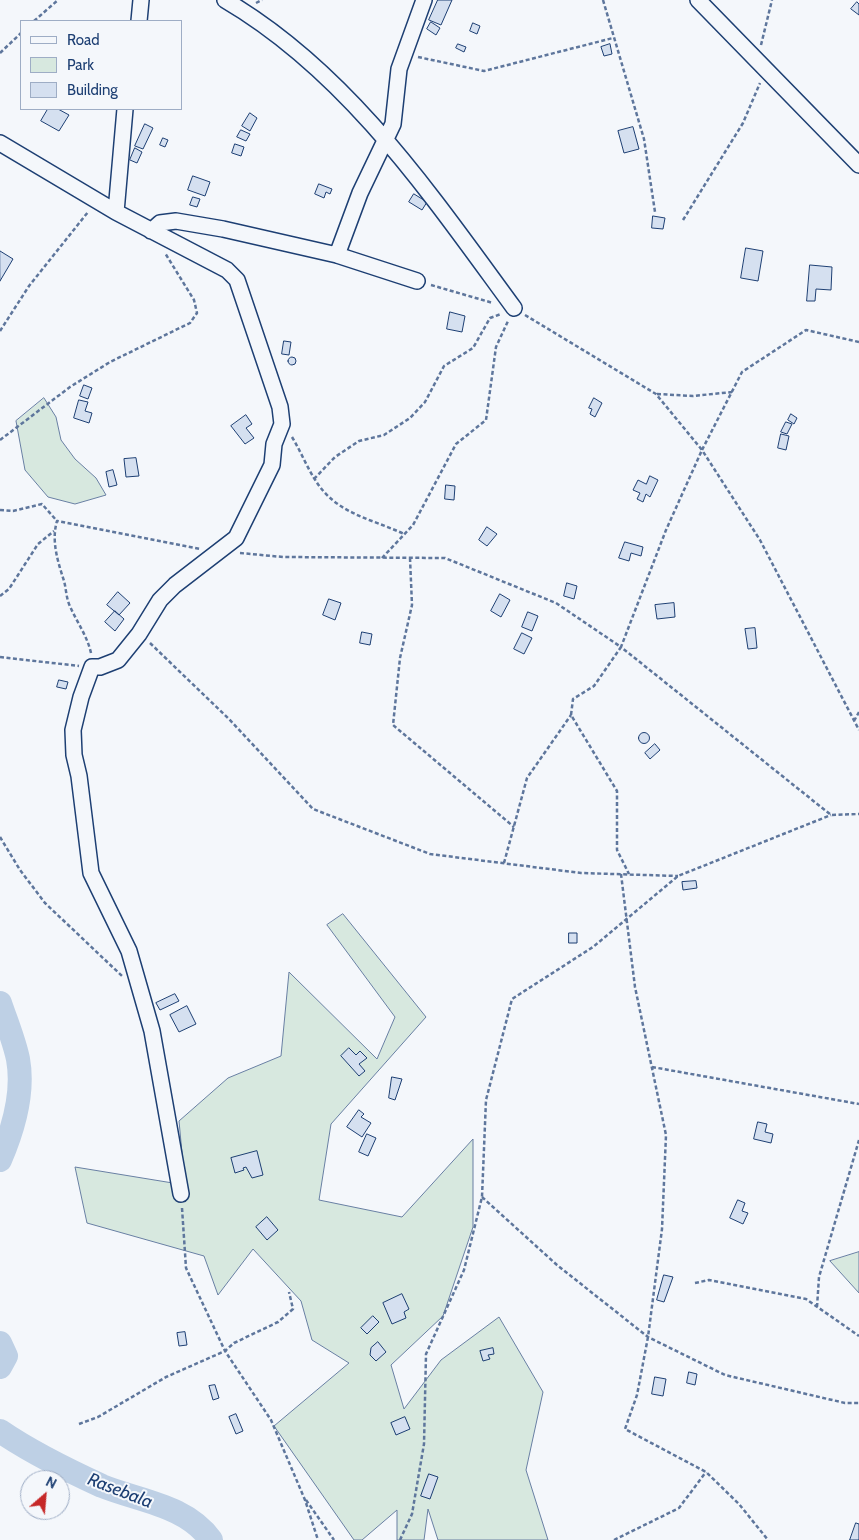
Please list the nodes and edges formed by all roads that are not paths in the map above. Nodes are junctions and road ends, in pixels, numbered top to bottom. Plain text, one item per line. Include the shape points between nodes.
1 (141, 0) edge
2 (225, 0) edge
3 (424, 0) edge
4 (698, 0) edge
5 (139, 20) edge
6 (125, 110) edge
7 (386, 141) junction
8 (0, 143) edge
9 (859, 165) edge
10 (116, 212) junction
11 (151, 231) junction
12 (337, 255) junction
13 (417, 281) road end
14 (514, 308) road end
15 (181, 1194) road end

1 - 5 street
2 - 7 street via 296,51
3 - 7 street via 395,85 393,124
4 - 9 street
6 - 10 street
7 - 12 street via 376,157
7 - 14 street
8 - 10 street
10 - 11 street
11 - 12 street via 160,223 176,221
11 - 15 street via 213,262 237,280 274,387 282,424 269,472 236,538 165,595 118,660 92,667 73,730 91,873 129,952 152,1031
12 - 13 street

